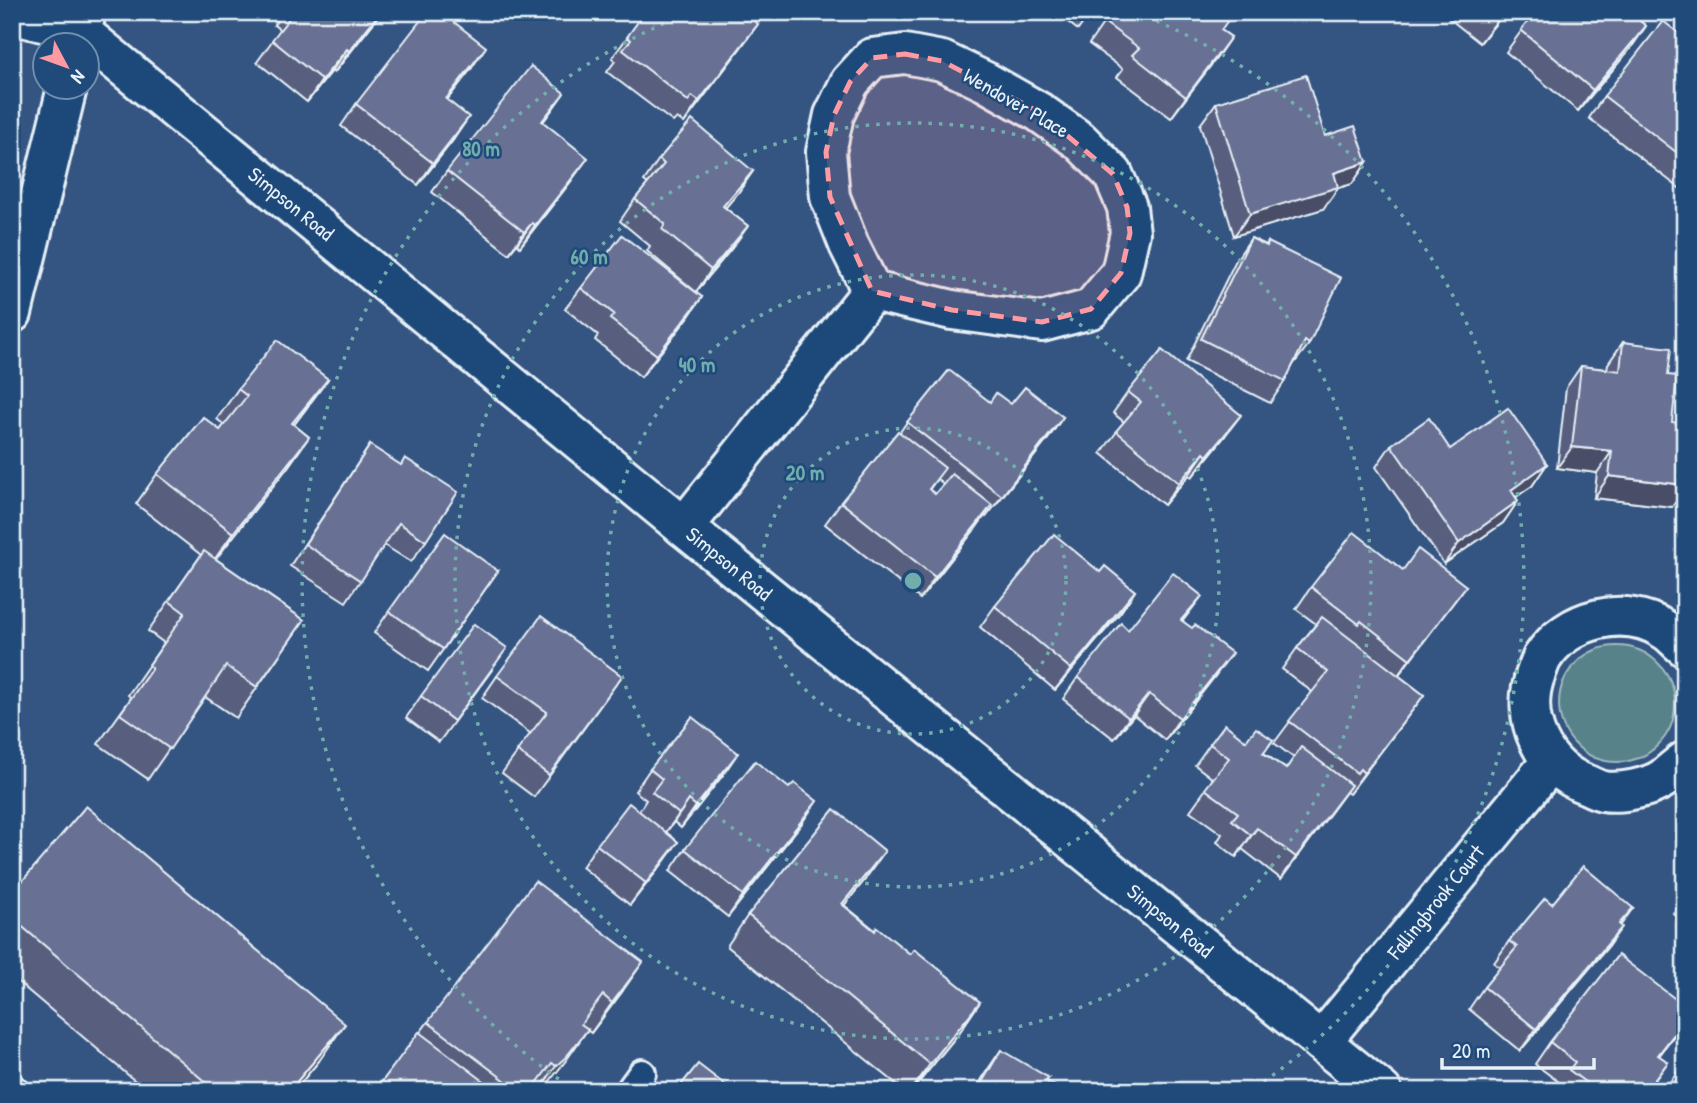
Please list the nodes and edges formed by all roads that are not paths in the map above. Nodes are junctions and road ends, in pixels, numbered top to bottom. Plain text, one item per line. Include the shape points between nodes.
1 (12, 14) edge
2 (81, 30) edge
3 (64, 102) edge
4 (872, 291) junction
5 (12, 313) edge
6 (684, 527) junction
7 (1685, 647) edge
8 (1685, 761) edge
9 (1551, 762) junction
10 (1321, 1042) junction
11 (1382, 1091) edge

1 - 2 street
2 - 6 street, Simpson Road
3 - 5 street
4 - 4 street, Wendover Place via 952,310 1042,322 1091,309 1121,273 1130,233 1127,207 1114,174 1080,141 986,82 942,61 905,54 872,58 850,82 834,115 826,152 830,197
4 - 6 street
6 - 10 street, Simpson Road
7 - 9 street via 1664,629 1639,618 1611,616 1584,622 1560,637 1542,658 1532,684 1530,712 1536,739
8 - 9 street via 1643,787 1603,791 1574,781
9 - 10 street, Fallingbrook Court
10 - 11 street, Simpson Road

